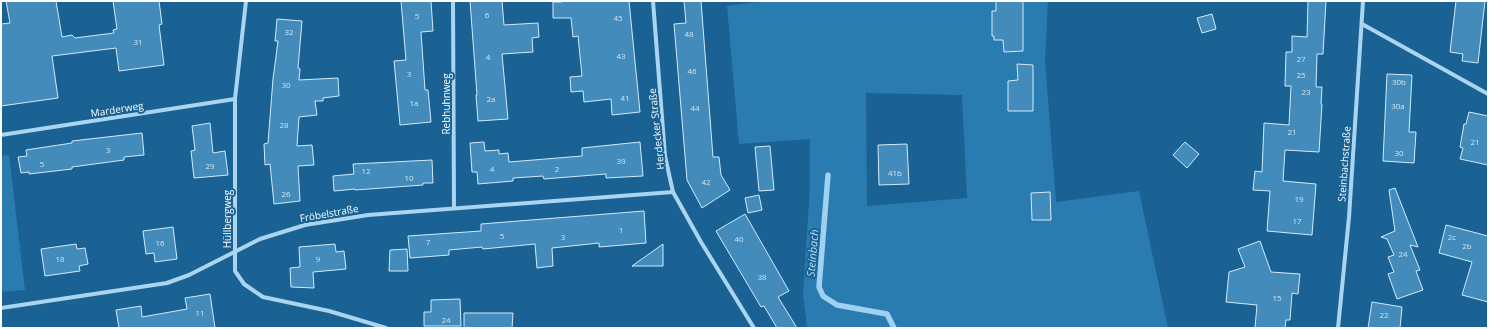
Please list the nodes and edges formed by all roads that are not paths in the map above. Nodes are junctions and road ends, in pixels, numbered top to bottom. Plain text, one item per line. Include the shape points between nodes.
1 (246, 1) edge
2 (453, 1) edge
3 (653, 1) edge
4 (1363, 1) edge
5 (1362, 24) junction
6 (1488, 94) edge
7 (235, 99) junction
8 (1, 135) edge
9 (673, 192) junction
10 (454, 207) junction
11 (234, 251) junction
12 (1, 308) edge
13 (386, 328) edge
14 (754, 328) edge
15 (1338, 328) edge

1 - 7 street, Hüllbergweg
2 - 10 street, Rebhuhnweg
3 - 9 street, Herdecker Straße via 666,156
4 - 5 street, Steinbachstraße
5 - 6 street
5 - 15 street, Steinbachstraße via 1349,217
7 - 8 street, Marderweg
7 - 11 street, Hüllbergweg
9 - 10 street, Fröbelstraße
9 - 14 street, Herdecker Straße
10 - 11 street, Fröbelstraße via 368,215 305,225 260,239
11 - 12 street, Fröbelstraße via 189,275 167,283
11 - 13 street, Hüllbergweg via 235,271 238,277 263,298 329,311

